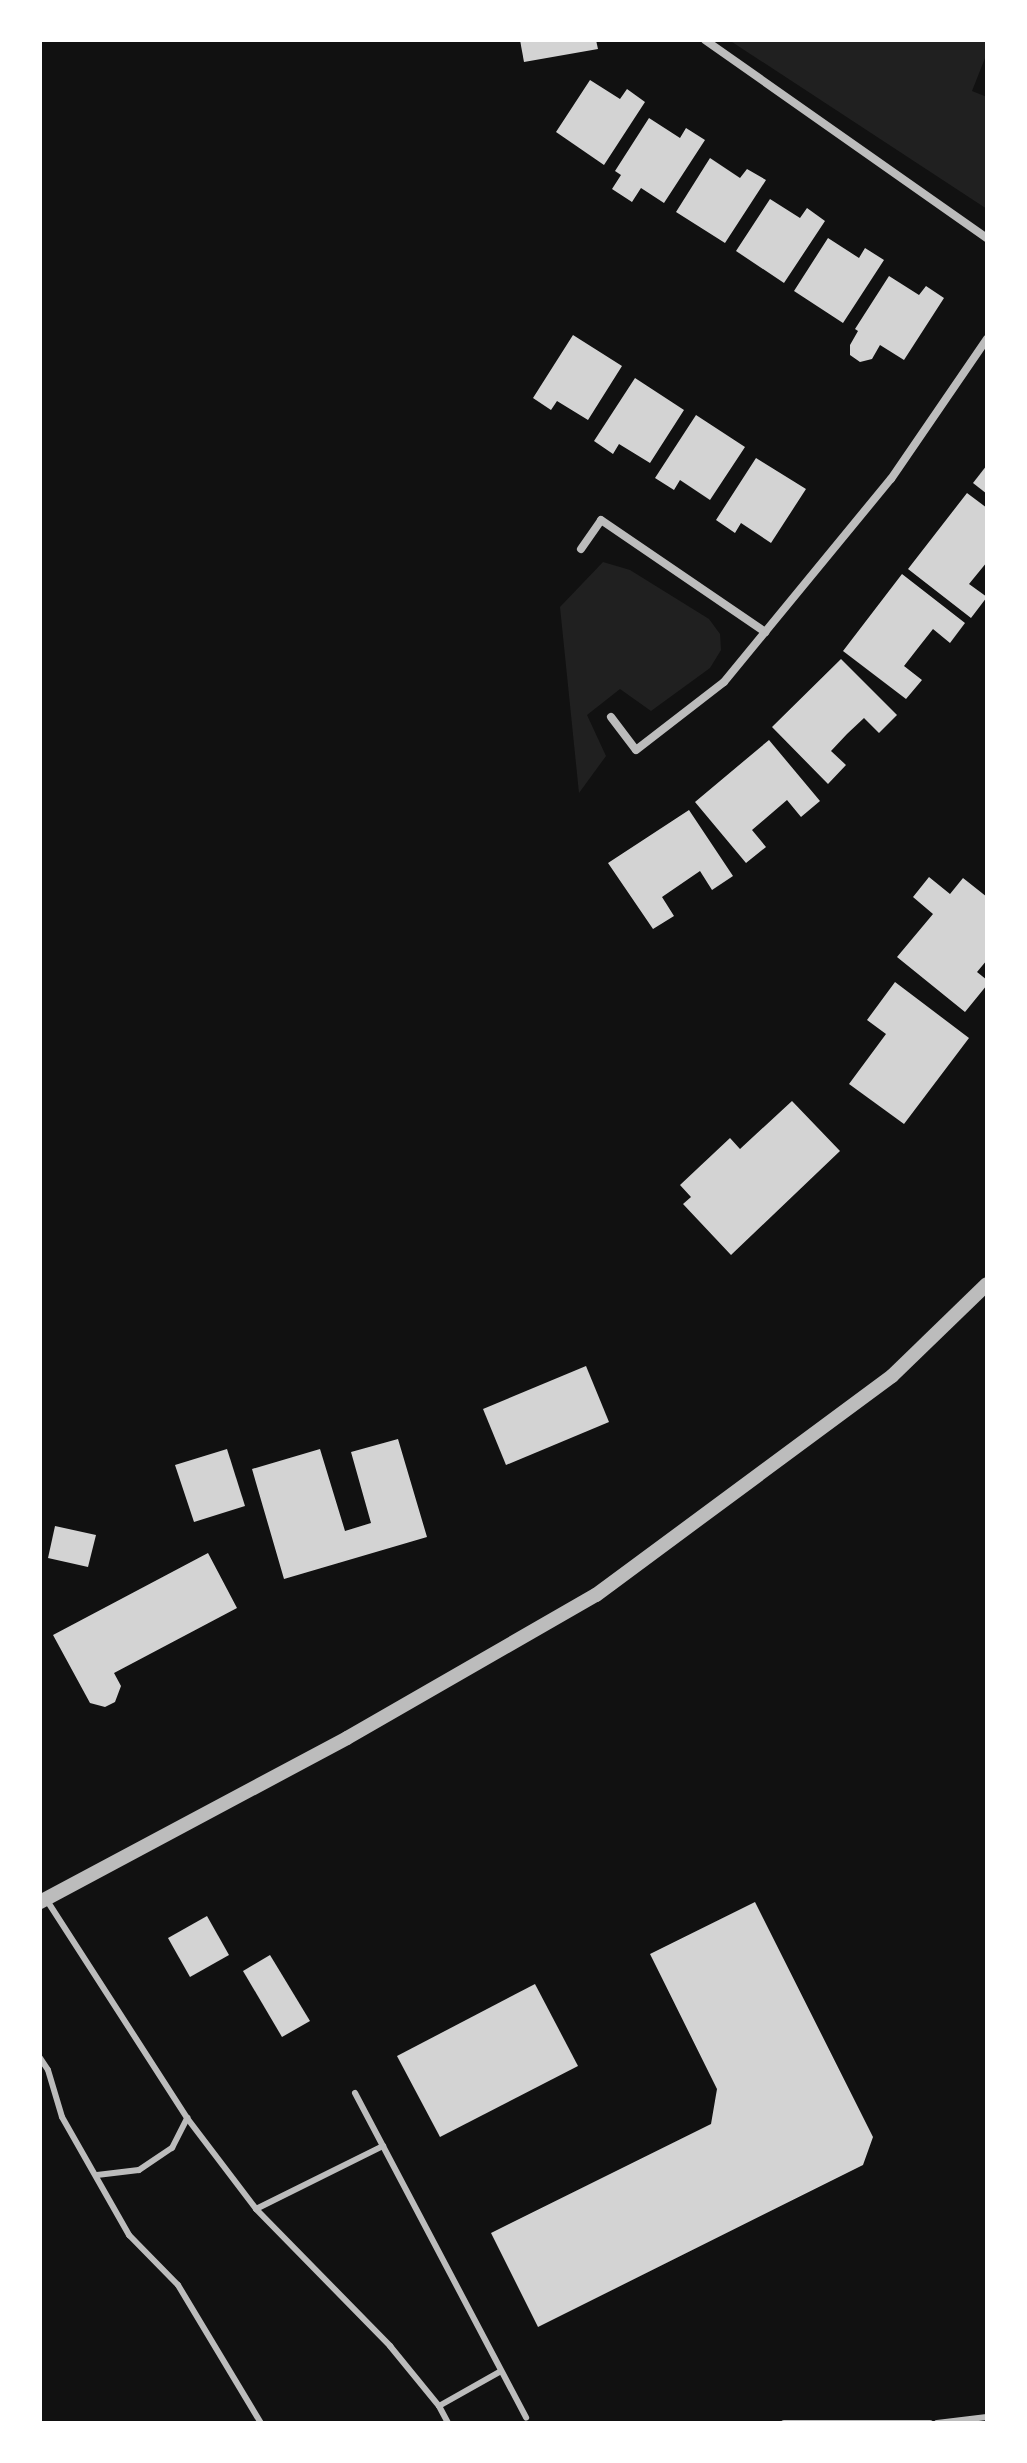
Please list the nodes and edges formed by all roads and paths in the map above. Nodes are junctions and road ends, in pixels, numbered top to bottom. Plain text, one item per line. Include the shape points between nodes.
1 (705, 40) edge
2 (987, 238) edge
3 (987, 339) edge
4 (581, 549) dead end
5 (765, 632) junction
6 (611, 717) dead end
7 (987, 1284) edge
8 (43, 1901) edge
9 (40, 2058) edge
10 (355, 2093) dead end
11 (187, 2118) junction
12 (383, 2146) junction
13 (97, 2175) junction
14 (256, 2209) junction
15 (501, 2371) junction
16 (439, 2406) junction
17 (987, 2417) edge
18 (526, 2418) dead end
19 (261, 2423) edge
20 (448, 2423) edge
21 (784, 2423) edge
22 (930, 2423) edge
23 (937, 2423) edge

1 - 2 street
3 - 5 street via 891,479
4 - 5 street via 601,520
5 - 6 street via 724,682 636,750
7 - 8 street via 892,1376 596,1595 347,1738
8 - 11 lane
9 - 13 lane via 62,2117
10 - 12 lane
11 - 13 lane via 172,2148 139,2170
11 - 14 lane
12 - 14 lane
12 - 15 lane
13 - 19 lane via 129,2235 178,2285
14 - 16 lane via 390,2346
15 - 16 lane
15 - 18 lane
16 - 20 lane
17 - 23 lane
21 - 22 lane

